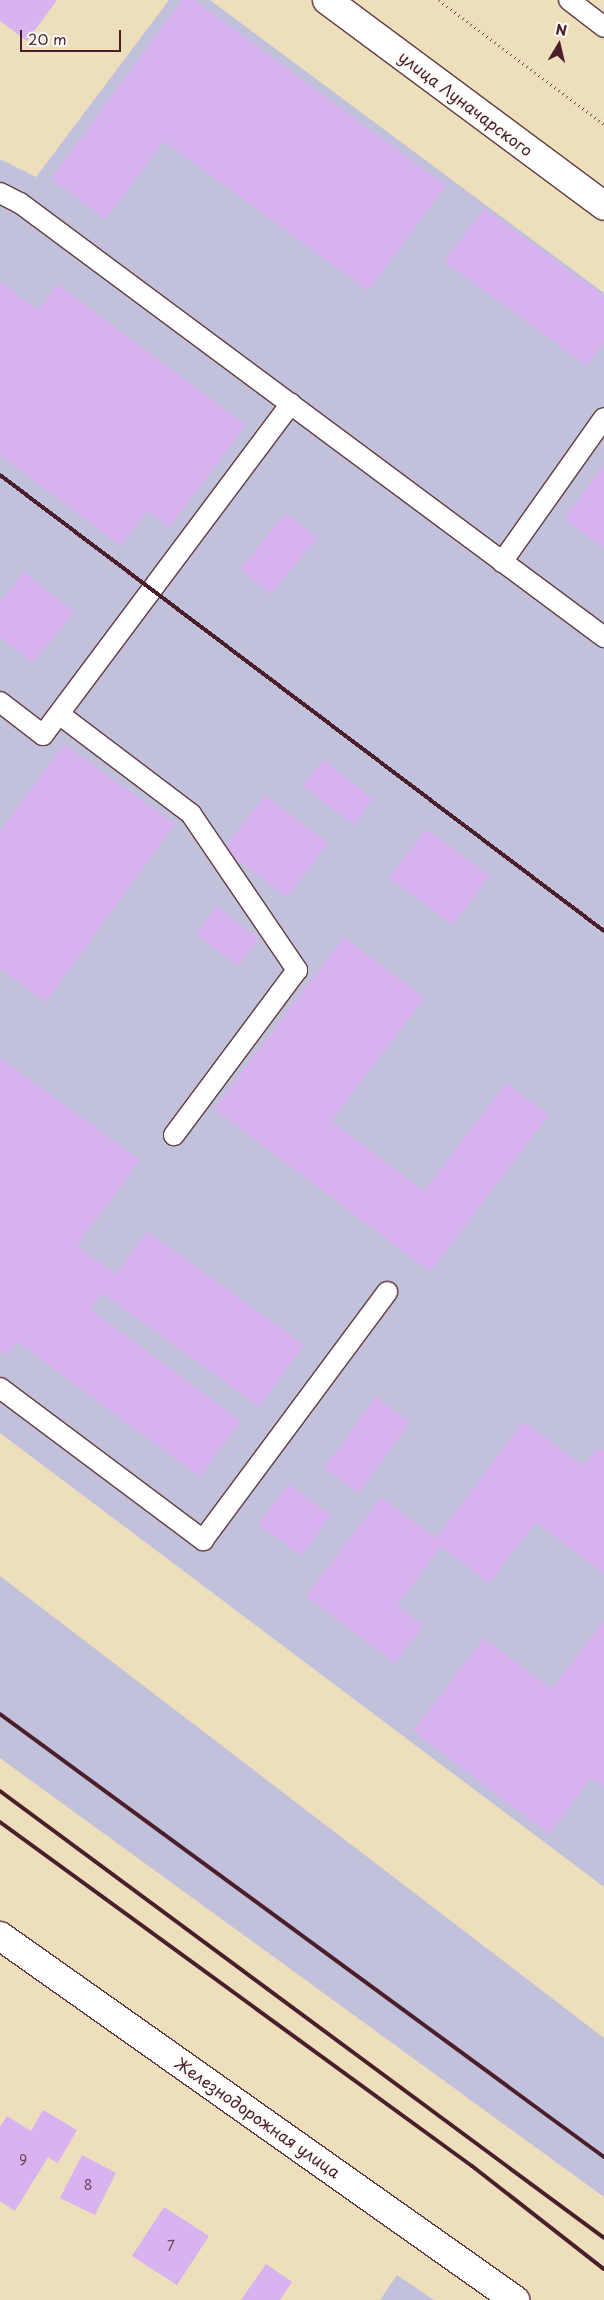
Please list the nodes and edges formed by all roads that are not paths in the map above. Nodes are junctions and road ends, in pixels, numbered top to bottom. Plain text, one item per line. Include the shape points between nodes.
1 (327, 0) edge
2 (569, 0) edge
3 (604, 27) edge
4 (0, 193) edge
5 (604, 204) edge
6 (291, 404) junction
7 (604, 418) edge
8 (502, 562) junction
9 (604, 637) edge
10 (0, 702) edge
11 (59, 714) junction
12 (174, 1135) dead end
13 (387, 1292) dead end
14 (0, 1388) edge
15 (0, 1936) edge
16 (515, 2300) edge

1 - 5 street, улица Луначарского
2 - 3 lane
4 - 6 lane via 20,203
6 - 8 lane
6 - 11 lane
7 - 8 lane
8 - 9 lane
10 - 11 lane via 44,735
11 - 12 lane via 191,814 297,970
13 - 14 lane via 203,1540
15 - 16 street, Железнодорожная улица

